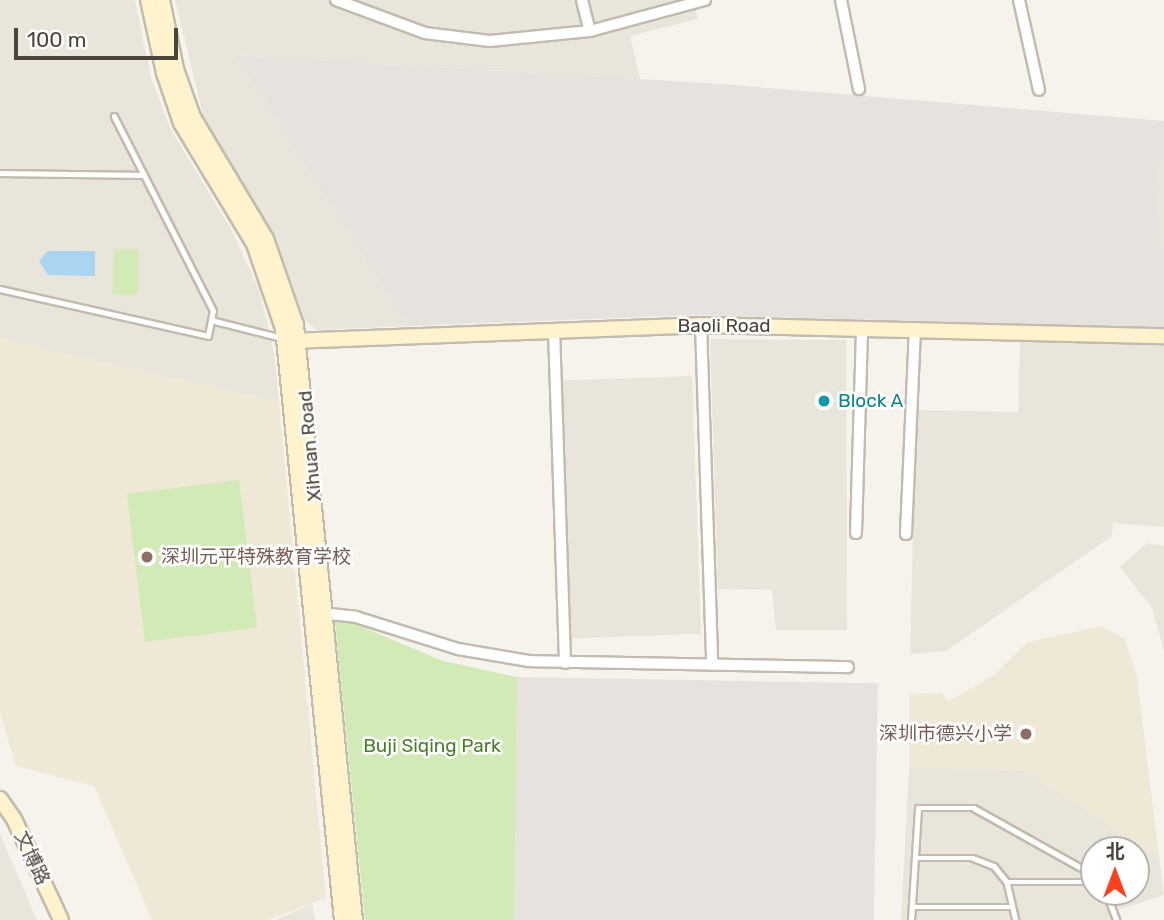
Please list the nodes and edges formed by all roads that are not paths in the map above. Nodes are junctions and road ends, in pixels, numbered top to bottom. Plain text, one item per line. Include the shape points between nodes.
1 (148, 0) edge
2 (162, 0) edge
3 (336, 0) edge
4 (582, 0) edge
5 (705, 0) edge
6 (841, 0) edge
7 (1019, 0) edge
8 (590, 31) junction
9 (859, 89) dead end
10 (1038, 90) dead end
11 (114, 117) dead end
12 (0, 173) edge
13 (144, 175) junction
14 (0, 289) edge
15 (211, 320) junction
16 (701, 325) junction
17 (862, 327) junction
18 (915, 328) junction
19 (554, 330) junction
20 (1164, 336) edge
21 (292, 341) junction
22 (856, 533) dead end
23 (906, 534) dead end
24 (319, 613) junction
25 (565, 663) junction
26 (712, 665) junction
27 (848, 667) dead end
28 (0, 799) edge
29 (915, 858) junction
30 (1080, 867) edge
31 (1007, 882) junction
32 (1080, 882) edge
33 (912, 907) junction
34 (1013, 907) junction
35 (61, 920) edge
36 (342, 920) edge
37 (355, 920) edge
38 (911, 920) edge
39 (1016, 920) edge

1 - 21 main road, Xihuan Road via 160,61 181,122 254,244
2 - 21 main road, Xihuan Road via 176,69 193,117 275,259
3 - 8 street via 393,24 457,38 522,41
4 - 8 street
5 - 8 street
6 - 9 street
7 - 10 street
11 - 13 lane
12 - 13 lane
13 - 15 lane via 213,311
14 - 15 lane via 208,336
15 - 21 lane
16 - 17 main road, Baoli Road
16 - 19 main road, Baoli Road
16 - 26 street
17 - 18 main road, Baoli Road
17 - 22 street
18 - 20 main road, Baoli Road
18 - 23 street
19 - 21 main road, Baoli Road
19 - 25 street
21 - 24 main road, Xihuan Road
24 - 25 street via 356,617 458,649
24 - 36 main road, Xihuan Road
24 - 37 main road, Xihuan Road
25 - 26 street
26 - 27 street
28 - 35 main road, 文博路
29 - 30 lane via 918,808 974,808
29 - 31 lane via 973,858 994,866
29 - 33 lane
31 - 32 lane
31 - 34 lane
33 - 34 lane
33 - 38 lane
34 - 39 lane

